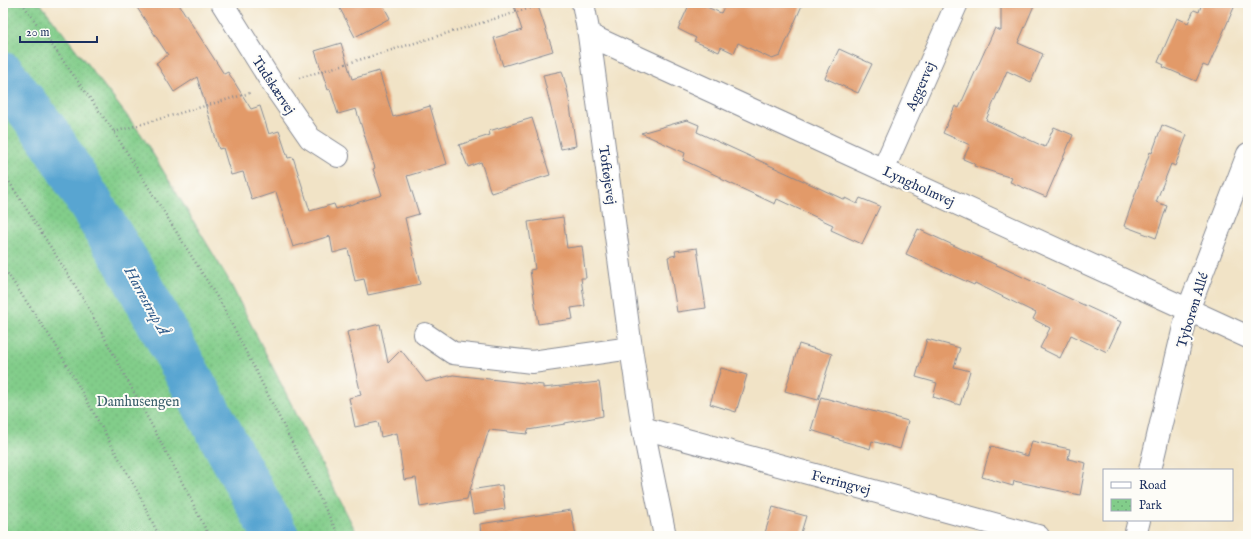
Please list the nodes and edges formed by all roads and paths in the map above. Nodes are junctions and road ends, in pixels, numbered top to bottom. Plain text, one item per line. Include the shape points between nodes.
1 (22, 3) edge
2 (222, 3) edge
3 (547, 3) edge
4 (957, 3) edge
5 (584, 8) edge
6 (589, 35) junction
7 (274, 86) junction
8 (114, 132) junction
9 (1248, 154) edge
10 (338, 156) dead end
11 (883, 170) junction
12 (3, 172) edge
13 (3, 267) edge
14 (1188, 310) junction
15 (425, 334) dead end
16 (1248, 337) edge
17 (631, 348) junction
18 (643, 428) junction
19 (1150, 469) edge
20 (1138, 521) edge
21 (159, 536) edge
22 (209, 536) edge
23 (339, 536) edge
24 (665, 536) edge
25 (1038, 536) edge
26 (1135, 536) edge

1 - 8 path
2 - 7 street, Tudskærvej
3 - 7 path
4 - 11 street, Aggervej
5 - 6 street, Toftøjevej
6 - 11 street, Lyngholmvej
6 - 17 street, Toftøjevej
7 - 8 path
7 - 10 street, Tudskærvej via 310,138
8 - 23 path via 222,305
9 - 14 street, Tyborøn Allé
11 - 14 street, Lyngholmvej
12 - 22 path via 84,298
13 - 21 path via 55,344 139,494
14 - 16 street, Lyngholmvej
14 - 19 street, Tyborøn Allé
15 - 17 street via 453,353 532,362
17 - 18 street, Toftøjevej
18 - 24 street, Toftøjevej
18 - 25 street, Ferringvej
20 - 26 street

